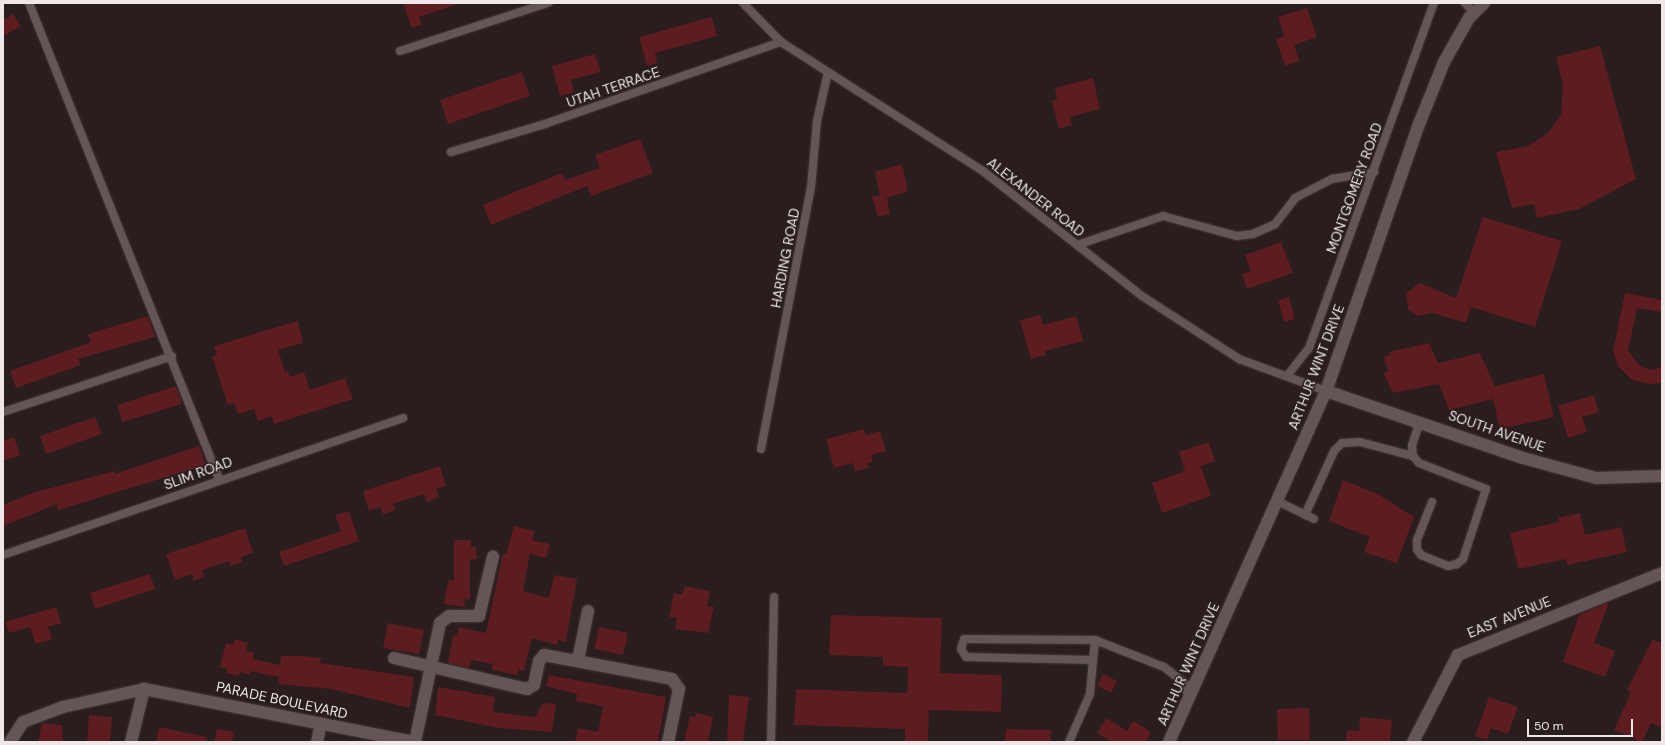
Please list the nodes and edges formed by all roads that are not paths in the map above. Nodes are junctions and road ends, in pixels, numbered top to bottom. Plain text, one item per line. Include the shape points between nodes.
1 (29, 3) edge
2 (548, 3) edge
3 (743, 3) edge
4 (1434, 3) edge
5 (1465, 3) edge
6 (1484, 3) edge
7 (1474, 13) junction
8 (781, 42) junction
9 (400, 51) dead end
10 (828, 72) junction
11 (451, 152) dead end
12 (1374, 172) junction
13 (1077, 245) junction
14 (172, 356) junction
15 (1287, 376) junction
16 (1326, 390) junction
17 (3, 412) edge
18 (403, 418) dead end
19 (1420, 421) junction
20 (761, 449) dead end
21 (1413, 456) junction
22 (1662, 476) edge
23 (219, 479) junction
24 (1277, 501) junction
25 (1432, 502) dead end
26 (1305, 515) junction
27 (1314, 519) dead end
28 (3, 555) edge
29 (493, 557) dead end
30 (1662, 572) edge
31 (774, 597) dead end
32 (588, 611) dead end
33 (1095, 640) junction
34 (394, 658) dead end
35 (578, 660) junction
36 (1093, 660) junction
37 (432, 667) junction
38 (144, 689) junction
39 (1188, 701) junction
40 (320, 723) junction
41 (10, 742) edge
42 (131, 742) edge
43 (317, 742) edge
44 (415, 742) edge
45 (668, 742) edge
46 (771, 742) edge
47 (1069, 742) edge
48 (1169, 742) edge
49 (1413, 742) edge

1 - 14 lane
2 - 9 lane
3 - 8 lane, ALEXANDER ROAD
4 - 12 lane, MONTGOMERY ROAD
5 - 7 lane
6 - 7 street, ARTHUR WINT DRIVE
7 - 16 street, ARTHUR WINT DRIVE via 1444,62 1419,124
8 - 10 lane, ALEXANDER ROAD
8 - 11 lane, UTAH TERRACE via 545,124
10 - 13 lane, ALEXANDER ROAD via 983,171
10 - 20 lane, HARDING ROAD via 817,121 811,188
12 - 13 lane via 1332,179 1295,198 1275,224 1253,234 1237,236 1163,216
12 - 15 lane, MONTGOMERY ROAD via 1309,348
13 - 15 lane, ALEXANDER ROAD via 1142,296 1240,359
14 - 17 lane
14 - 23 lane
15 - 16 lane, ALEXANDER ROAD
16 - 19 street, SOUTH AVENUE
16 - 24 street, ARTHUR WINT DRIVE
18 - 23 lane, SLIM ROAD
19 - 21 lane
19 - 22 street, SOUTH AVENUE via 1523,458 1596,478
21 - 25 lane via 1419,463 1486,489 1463,559 1457,564 1448,566 1421,555 1417,549 1417,540
21 - 26 lane via 1360,442 1342,443 1334,451
23 - 28 lane, SLIM ROAD
24 - 26 lane
24 - 39 street, ARTHUR WINT DRIVE
26 - 27 lane
29 - 37 street via 480,613 474,618 444,618
30 - 49 street, EAST AVENUE via 1458,655
31 - 46 lane
32 - 35 street
33 - 36 lane
33 - 36 lane via 976,638 964,639 961,649 966,657 983,659
33 - 39 lane via 1164,667 1186,684
34 - 37 street
35 - 37 street via 542,656 534,685 529,689
35 - 45 street via 676,682 679,689
36 - 47 lane via 1090,694
37 - 44 street
38 - 40 street, PARADE BOULEVARD
38 - 41 street via 63,707 23,722
38 - 42 street
39 - 48 street, ARTHUR WINT DRIVE
40 - 43 street
40 - 44 street, PARADE BOULEVARD

